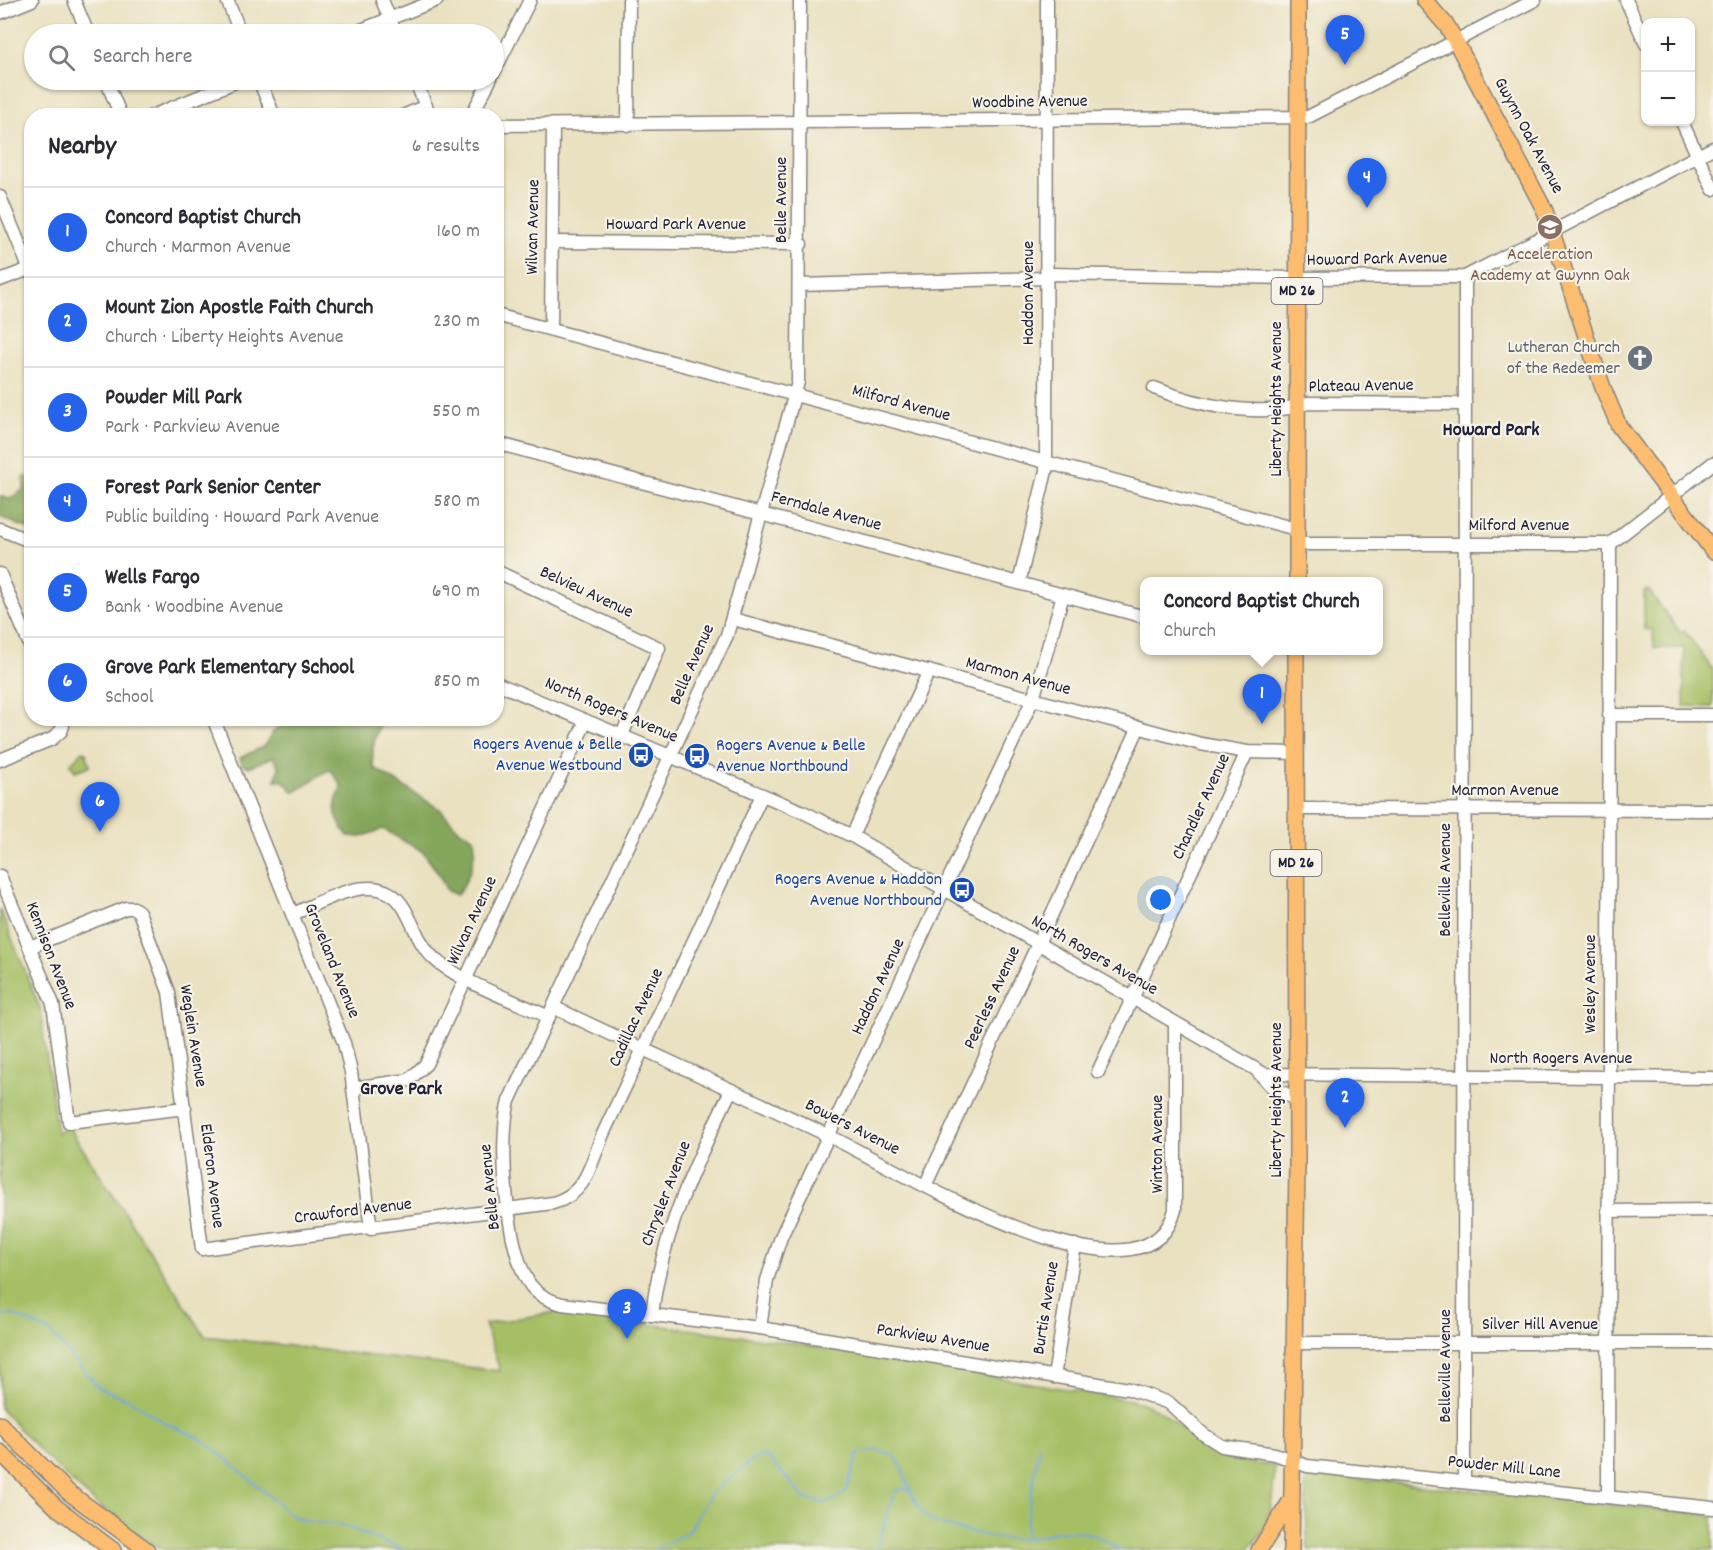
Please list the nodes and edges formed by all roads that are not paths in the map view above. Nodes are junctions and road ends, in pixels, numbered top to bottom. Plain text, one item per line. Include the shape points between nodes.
1 (32, 0) edge
2 (74, 0) edge
3 (227, 0) edge
4 (382, 0) edge
5 (437, 0) edge
6 (530, 0) edge
7 (629, 0) edge
8 (800, 0) edge
9 (1047, 0) edge
10 (1298, 0) edge
11 (1424, 0) edge
12 (1535, 0) edge
13 (1626, 0) edge
14 (0, 13) edge
15 (390, 19) junction
16 (84, 24) edge
17 (237, 24) edge
18 (377, 24) edge
19 (392, 24) edge
20 (1641, 33) edge
21 (1456, 42) junction
22 (504, 52) edge
23 (110, 90) edge
24 (216, 90) edge
25 (263, 90) edge
26 (419, 90) edge
27 (484, 90) edge
28 (118, 108) edge
29 (172, 108) edge
30 (271, 108) edge
31 (427, 108) edge
32 (475, 108) edge
33 (1297, 117) junction
34 (1047, 121) junction
35 (800, 123) junction
36 (628, 124) junction
37 (504, 125) edge
38 (553, 126) junction
39 (1684, 126) edge
40 (1713, 148) edge
41 (1698, 156) junction
42 (1713, 189) edge
43 (0, 197) edge
44 (1553, 231) junction
45 (552, 242) junction
46 (801, 244) junction
47 (24, 254) edge
48 (24, 273) edge
49 (1047, 276) junction
50 (1465, 277) junction
51 (1297, 278) junction
52 (0, 280) edge
53 (799, 285) junction
54 (504, 317) edge
55 (551, 329) junction
56 (1154, 388) dead end
57 (794, 394) junction
58 (1465, 404) junction
59 (1297, 407) junction
60 (504, 445) edge
61 (1046, 460) junction
62 (1713, 463) edge
63 (1670, 496) junction
64 (762, 514) junction
65 (0, 529) edge
66 (1297, 537) junction
67 (24, 539) edge
68 (1465, 544) junction
69 (1610, 544) junction
70 (1713, 551) edge
71 (0, 574) edge
72 (504, 575) edge
73 (1296, 577) edge
74 (1018, 583) junction
75 (1063, 595) junction
76 (1140, 616) edge
77 (733, 619) junction
78 (24, 631) edge
79 (1296, 655) edge
80 (929, 671) junction
81 (504, 686) edge
82 (1033, 699) junction
83 (1609, 715) junction
84 (1713, 715) edge
85 (586, 721) junction
86 (60, 726) edge
87 (216, 726) edge
88 (1139, 728) junction
89 (622, 735) junction
90 (1247, 752) junction
91 (1297, 753) junction
92 (670, 756) junction
93 (0, 760) edge
94 (762, 795) junction
95 (1296, 809) junction
96 (1464, 809) junction
97 (1609, 810) junction
98 (1713, 810) edge
99 (852, 836) junction
100 (0, 876) edge
101 (944, 890) junction
102 (293, 914) junction
103 (1038, 944) junction
104 (30, 947) junction
105 (466, 978) junction
106 (1132, 1000) junction
107 (551, 1012) junction
108 (1175, 1024) junction
109 (642, 1049) junction
110 (1098, 1072) dead end
111 (1257, 1072) junction
112 (1296, 1076) junction
113 (1464, 1076) junction
114 (1608, 1078) junction
115 (1713, 1078) edge
116 (353, 1088) junction
117 (731, 1090) junction
118 (1296, 1100) junction
119 (184, 1108) junction
120 (829, 1135) junction
121 (925, 1186) junction
122 (509, 1210) junction
123 (1713, 1210) edge
124 (1608, 1211) junction
125 (370, 1228) junction
126 (1075, 1245) junction
127 (1142, 1248) joint
128 (202, 1249) joint
129 (549, 1300) joint
130 (652, 1315) junction
131 (760, 1328) junction
132 (1295, 1343) junction
133 (1464, 1343) junction
134 (1608, 1343) junction
135 (1713, 1343) edge
136 (1054, 1377) junction
137 (0, 1424) edge
138 (0, 1452) edge
139 (1292, 1460) junction
140 (1464, 1482) junction
141 (1608, 1497) junction
142 (1292, 1500) junction
143 (1713, 1508) edge
144 (112, 1550) edge
145 (147, 1550) edge
146 (1259, 1550) edge
147 (1291, 1550) edge

1 - 14 street
2 - 16 street
3 - 17 street
4 - 15 street
5 - 15 street
6 - 22 street
7 - 36 street
8 - 35 street, Belle Avenue
9 - 34 street, Haddon Avenue
10 - 33 main road, Liberty Heights Avenue / MD 26
11 - 21 main road, Gwynn Oak Avenue
12 - 21 street, Woodbine Avenue
13 - 20 street
15 - 18 street
15 - 19 street
21 - 33 street, Woodbine Avenue via 1312,116
21 - 44 main road, Gwynn Oak Avenue
23 - 28 street
24 - 29 street
25 - 30 street
26 - 31 street
27 - 32 street
33 - 34 street, Woodbine Avenue
33 - 51 main road, Liberty Heights Avenue / MD 26
34 - 35 street, Woodbine Avenue
34 - 49 street, Haddon Avenue
35 - 36 street, Woodbine Avenue
35 - 46 street, Belle Avenue
36 - 38 street, Woodbine Avenue
37 - 38 street, Woodbine Avenue
38 - 45 street, Wilvan Avenue
39 - 41 street
40 - 41 street, Howard Park Avenue
41 - 42 street
41 - 44 street, Howard Park Avenue
43 - 47 street
44 - 50 street, Howard Park Avenue
44 - 63 main road, Gwynn Oak Avenue via 1611,409 1630,444
45 - 46 street, Howard Park Avenue
45 - 55 street, Wilvan Avenue
46 - 53 street, Belle Avenue
48 - 52 street
49 - 51 street, Howard Park Avenue
49 - 53 street, Howard Park Avenue
49 - 61 street, Haddon Avenue
50 - 51 street, Howard Park Avenue
50 - 58 street, Belleville Avenue
51 - 59 main road, Liberty Heights Avenue / MD 26
53 - 57 street, Belle Avenue via 799,374
54 - 55 street, Milford Avenue
55 - 57 street, Milford Avenue
56 - 59 street, Plateau Avenue via 1213,407
57 - 61 street, Milford Avenue
57 - 64 street, Belle Avenue
58 - 59 street, Plateau Avenue via 1308,403
58 - 68 street, Belleville Avenue
59 - 66 main road, Liberty Heights Avenue / MD 26
60 - 64 street, Ferndale Avenue
61 - 66 street, Milford Avenue
61 - 74 street, Haddon Avenue
62 - 63 street
63 - 69 street
63 - 70 main road, Gwynn Oak Avenue
64 - 74 street, Ferndale Avenue
64 - 77 street, Belle Avenue
65 - 67 street
66 - 68 street, Milford Avenue
66 - 73 main road, Liberty Heights Avenue / MD 26
68 - 69 street, Milford Avenue
68 - 96 street, Belleville Avenue
69 - 83 street, Wesley Avenue
71 - 78 street
72 - 89 street, Belvieu Avenue via 659,648
74 - 75 street, Ferndale Avenue
75 - 76 street, Ferndale Avenue
75 - 82 street, Haddon Avenue
77 - 80 street, Marmon Avenue
77 - 92 street, Belle Avenue
79 - 91 main road, Liberty Heights Avenue / MD 26
80 - 82 street, Marmon Avenue
80 - 99 street
81 - 85 street, North Rogers Avenue
82 - 88 street, Marmon Avenue
82 - 101 street, Haddon Avenue
83 - 84 street
83 - 97 street, Wesley Avenue
85 - 89 street, North Rogers Avenue
85 - 105 street, Wilvan Avenue
86 - 93 street via 52,739
87 - 102 street, Groveland Avenue
88 - 90 street, Marmon Avenue
88 - 103 street, Peerless Avenue
89 - 92 street, North Rogers Avenue
90 - 91 street, Marmon Avenue
90 - 106 street, Chandler Avenue
91 - 95 main road, Liberty Heights Avenue / MD 26
92 - 94 street, North Rogers Avenue
92 - 107 street, Belle Avenue
94 - 99 street, North Rogers Avenue
94 - 109 street, Cadillac Avenue
95 - 96 street, Marmon Avenue
95 - 112 main road, Liberty Heights Avenue / MD 26
96 - 97 street, Marmon Avenue
96 - 113 street, Belleville Avenue
97 - 98 street, Marmon Avenue
97 - 114 street, Wesley Avenue
99 - 101 street, North Rogers Avenue
100 - 104 street, Kennison Avenue
101 - 103 street, North Rogers Avenue
101 - 120 street, Haddon Avenue
102 - 105 street, Bowers Avenue via 348,891 378,888 399,902 428,952
102 - 116 street, Groveland Avenue via 344,1043
103 - 106 street, North Rogers Avenue
103 - 121 street, Peerless Avenue
104 - 119 street, Kennison Avenue via 56,1016 69,1122
104 - 119 street, Weglein Avenue via 126,908 139,912 169,992
105 - 107 street, Bowers Avenue
105 - 116 street, Wilvan Avenue via 426,1064 416,1077
106 - 108 street, North Rogers Avenue
106 - 110 street, Chandler Avenue
107 - 109 street, Bowers Avenue
107 - 122 street, Belle Avenue via 505,1117 502,1150
108 - 111 street, North Rogers Avenue
108 - 127 street, Winton Avenue via 1175,1210 1167,1231
109 - 117 street, Bowers Avenue
109 - 122 street, Cadillac Avenue via 578,1190 559,1202
111 - 112 street, North Rogers Avenue
111 - 118 street via 1271,1086
112 - 113 street, North Rogers Avenue
112 - 118 main road, Liberty Heights Avenue / MD 26
113 - 114 street, North Rogers Avenue
113 - 133 street, Belleville Avenue
114 - 115 street, North Rogers Avenue
114 - 124 street, Wesley Avenue
116 - 125 street, Groveland Avenue
117 - 120 street, Bowers Avenue
117 - 130 street, Chrysler Avenue via 682,1195 661,1260
118 - 132 main road, Liberty Heights Avenue / MD 26
119 - 128 street, Elderon Avenue
120 - 121 street, Bowers Avenue
120 - 131 street, Haddon Avenue via 775,1253
121 - 126 street, Bowers Avenue via 1015,1228
122 - 125 street, Crawford Avenue
122 - 129 street, Belle Avenue via 525,1275 539,1294
123 - 124 street
124 - 134 street, Wesley Avenue
125 - 128 street, Crawford Avenue
126 - 127 street, Bowers Avenue via 1118,1250
126 - 136 street, Burtis Avenue
129 - 130 street, Parkview Avenue
130 - 131 street, Parkview Avenue
131 - 136 street, Parkview Avenue
132 - 133 street, Silver Hill Avenue
132 - 139 main road, Liberty Heights Avenue / MD 26
133 - 134 street, Silver Hill Avenue
133 - 140 street, Belleville Avenue
134 - 135 street, Silver Hill Avenue
134 - 141 street, Wesley Avenue
136 - 139 street, Parkview Avenue via 1144,1393 1169,1403 1222,1446
137 - 145 main road via 68,1492
138 - 144 main road via 56,1507
139 - 140 street, Powder Mill Lane via 1306,1466
139 - 142 main road, Liberty Heights Avenue / MD 26
140 - 141 street, Powder Mill Lane
141 - 143 street, Powder Mill Lane
142 - 146 main road
142 - 147 main road, Liberty Heights Avenue / MD 26

